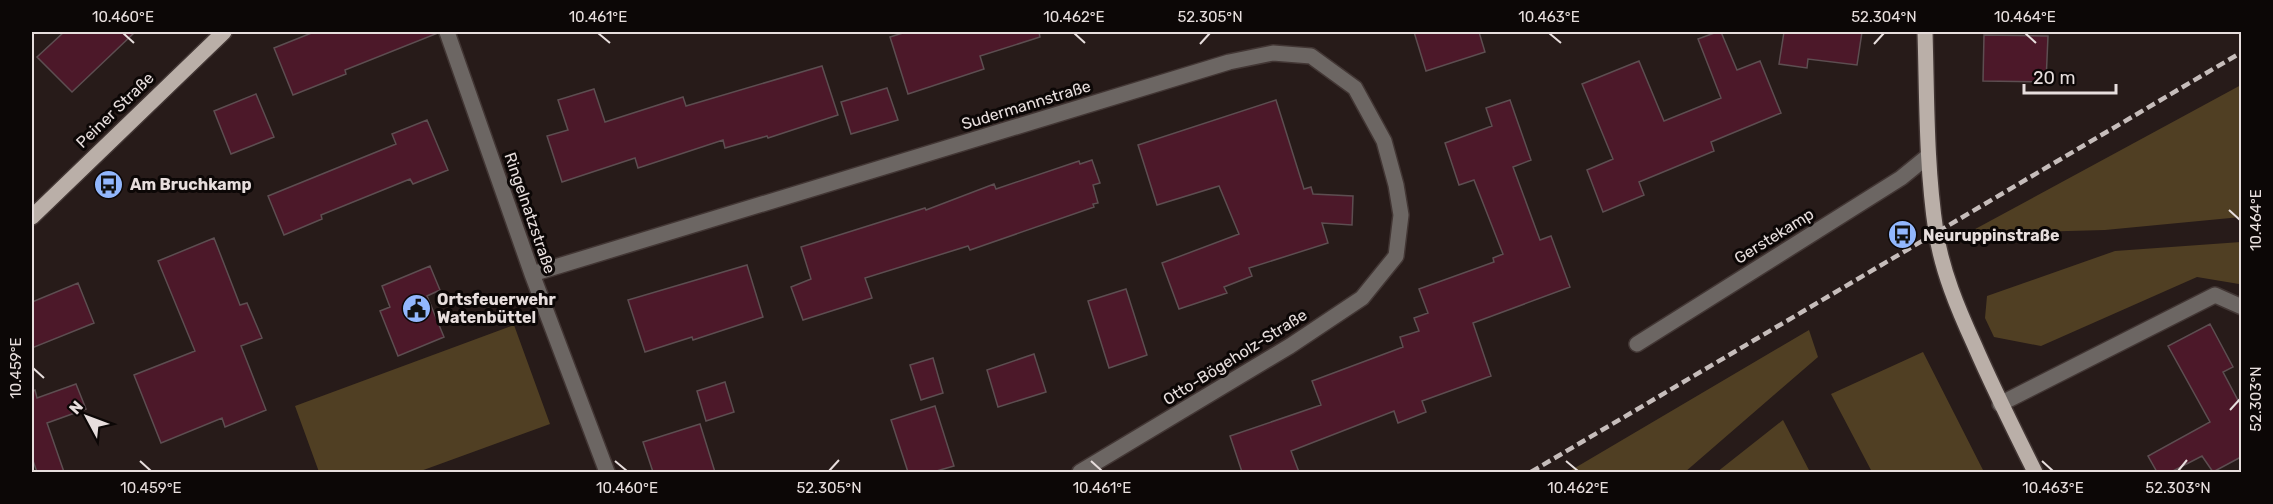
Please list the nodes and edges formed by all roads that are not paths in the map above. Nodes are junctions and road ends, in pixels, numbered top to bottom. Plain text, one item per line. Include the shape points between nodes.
1 (224, 32) edge
2 (447, 32) edge
3 (1925, 32) edge
4 (1928, 156) junction
5 (32, 217) edge
6 (1396, 256) joint
7 (532, 274) junction
8 (2241, 307) edge
9 (1637, 344) dead end
10 (2000, 404) junction
11 (607, 472) edge
12 (1080, 472) edge
13 (2035, 472) edge

1 - 5 main road, Peiner Straße
2 - 7 street, Ringelnatzstraße
3 - 4 main road
4 - 9 street, Gerstekamp via 1901,178
4 - 10 main road via 1942,260
6 - 7 street, Sudermannstraße via 1401,215 1396,185 1384,141 1355,88 1311,56 1274,53 1229,62
6 - 12 street, Otto-Bögeholz-Straße via 1362,298 1290,346
7 - 11 street, Ringelnatzstraße
8 - 10 street via 2215,295
10 - 13 main road

